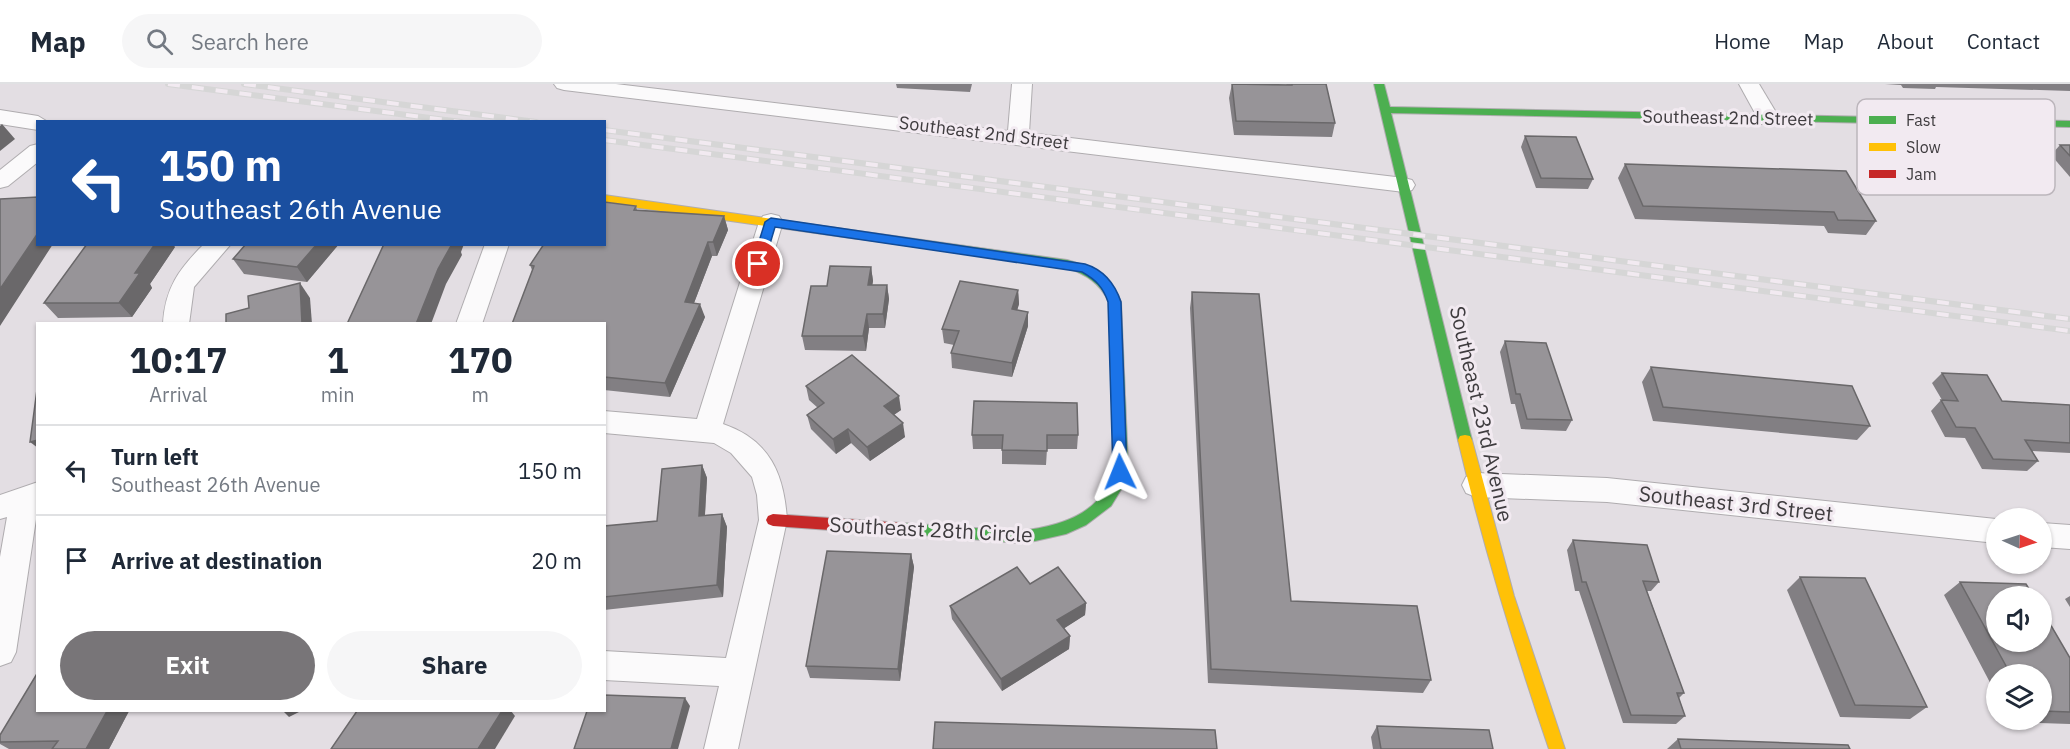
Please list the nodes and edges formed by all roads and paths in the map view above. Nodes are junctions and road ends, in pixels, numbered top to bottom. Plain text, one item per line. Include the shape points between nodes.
1 (564, 84) edge
2 (1022, 84) edge
3 (1380, 84) edge
4 (1749, 84) edge
5 (662, 90) edge
6 (1386, 110) junction
7 (0, 117) edge
8 (1768, 119) junction
9 (1857, 120) edge
10 (36, 123) edge
11 (2055, 124) edge
12 (2070, 124) edge
13 (1018, 137) junction
14 (36, 153) edge
15 (0, 181) edge
16 (1404, 185) junction
17 (606, 199) edge
18 (771, 222) junction
19 (217, 246) edge
20 (496, 246) edge
21 (176, 322) edge
22 (470, 322) edge
23 (606, 422) edge
24 (707, 431) junction
25 (1476, 485) junction
26 (20, 500) edge
27 (773, 520) junction
28 (1986, 530) edge
29 (2052, 536) edge
30 (2070, 537) edge
31 (0, 652) edge
32 (606, 665) edge
33 (739, 673) junction
34 (721, 749) edge
35 (1557, 749) edge

1 - 5 street, Southeast 2nd Street
2 - 13 street
3 - 6 street, Southeast 23rd Avenue
4 - 8 street
5 - 13 street, Southeast 2nd Street
6 - 8 street, Southeast 2nd Street
6 - 16 street, Southeast 23rd Avenue
7 - 10 street
8 - 9 street, Southeast 2nd Street
11 - 12 street, Southeast 2nd Street
13 - 16 street, Southeast 2nd Street
14 - 15 street
16 - 25 street, Southeast 23rd Avenue
17 - 18 street
18 - 24 street
18 - 27 street, Southeast 28th Circle via 1067,264 1100,277 1110,288 1114,302 1120,472 1103,506 1086,520 1043,536
19 - 21 street via 179,288
20 - 22 street
23 - 24 street
24 - 27 street via 726,436 755,460 766,475
25 - 28 street, Southeast 3rd Street via 1608,490
25 - 35 street, Southeast 23rd Avenue via 1510,608
26 - 31 street
27 - 33 street
29 - 30 street
32 - 33 street
33 - 34 street

